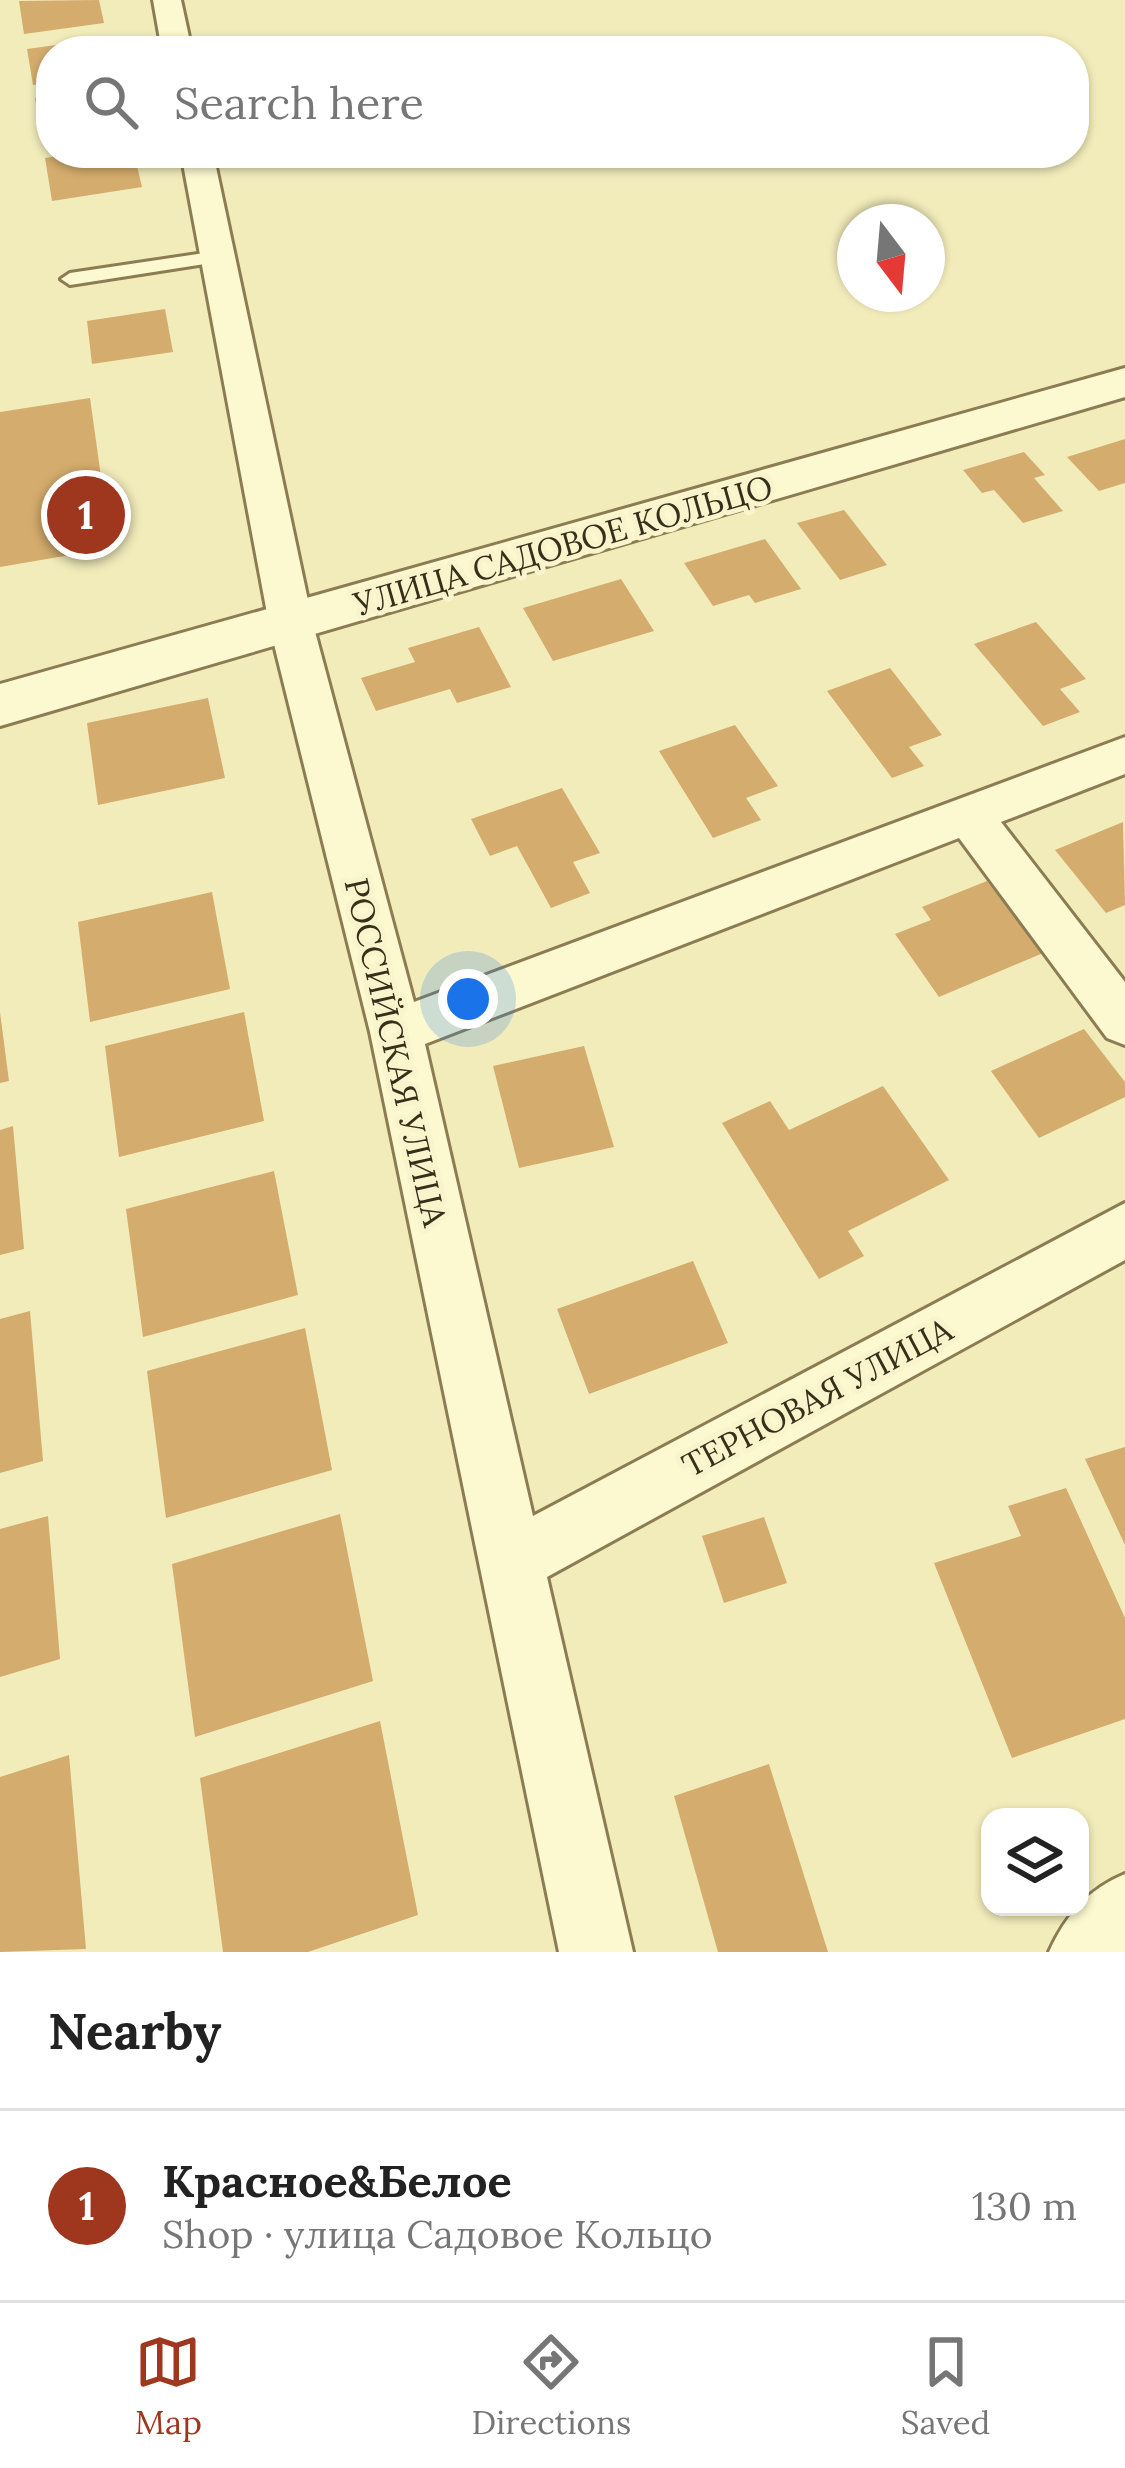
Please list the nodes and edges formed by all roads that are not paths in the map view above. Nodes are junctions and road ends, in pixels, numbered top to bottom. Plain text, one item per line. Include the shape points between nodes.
1 (166, 0) edge
2 (174, 36) edge
3 (200, 168) edge
4 (218, 257) junction
5 (70, 279) dead end
6 (1125, 382) edge
7 (291, 624) junction
8 (0, 705) edge
9 (1125, 755) edge
10 (968, 814) junction
11 (1125, 1022) edge
12 (396, 1032) junction
13 (1125, 1230) edge
14 (508, 1563) junction
15 (1125, 1910) edge
16 (596, 1952) edge
17 (1086, 1952) edge

1 - 2 street
3 - 4 street, РОССИЙСКАЯ УЛИЦА
4 - 5 lane
4 - 7 street, РОССИЙСКАЯ УЛИЦА
6 - 7 street, УЛИЦА САДОВОЕ КОЛЬЦО
7 - 8 street, УЛИЦА САДОВОЕ КОЛЬЦО
7 - 12 street, РОССИЙСКАЯ УЛИЦА
9 - 10 street
10 - 11 street
10 - 12 street
12 - 14 street, РОССИЙСКАЯ УЛИЦА
13 - 14 street, ТЕРНОВАЯ УЛИЦА
14 - 16 street, РОССИЙСКАЯ УЛИЦА
15 - 17 street

